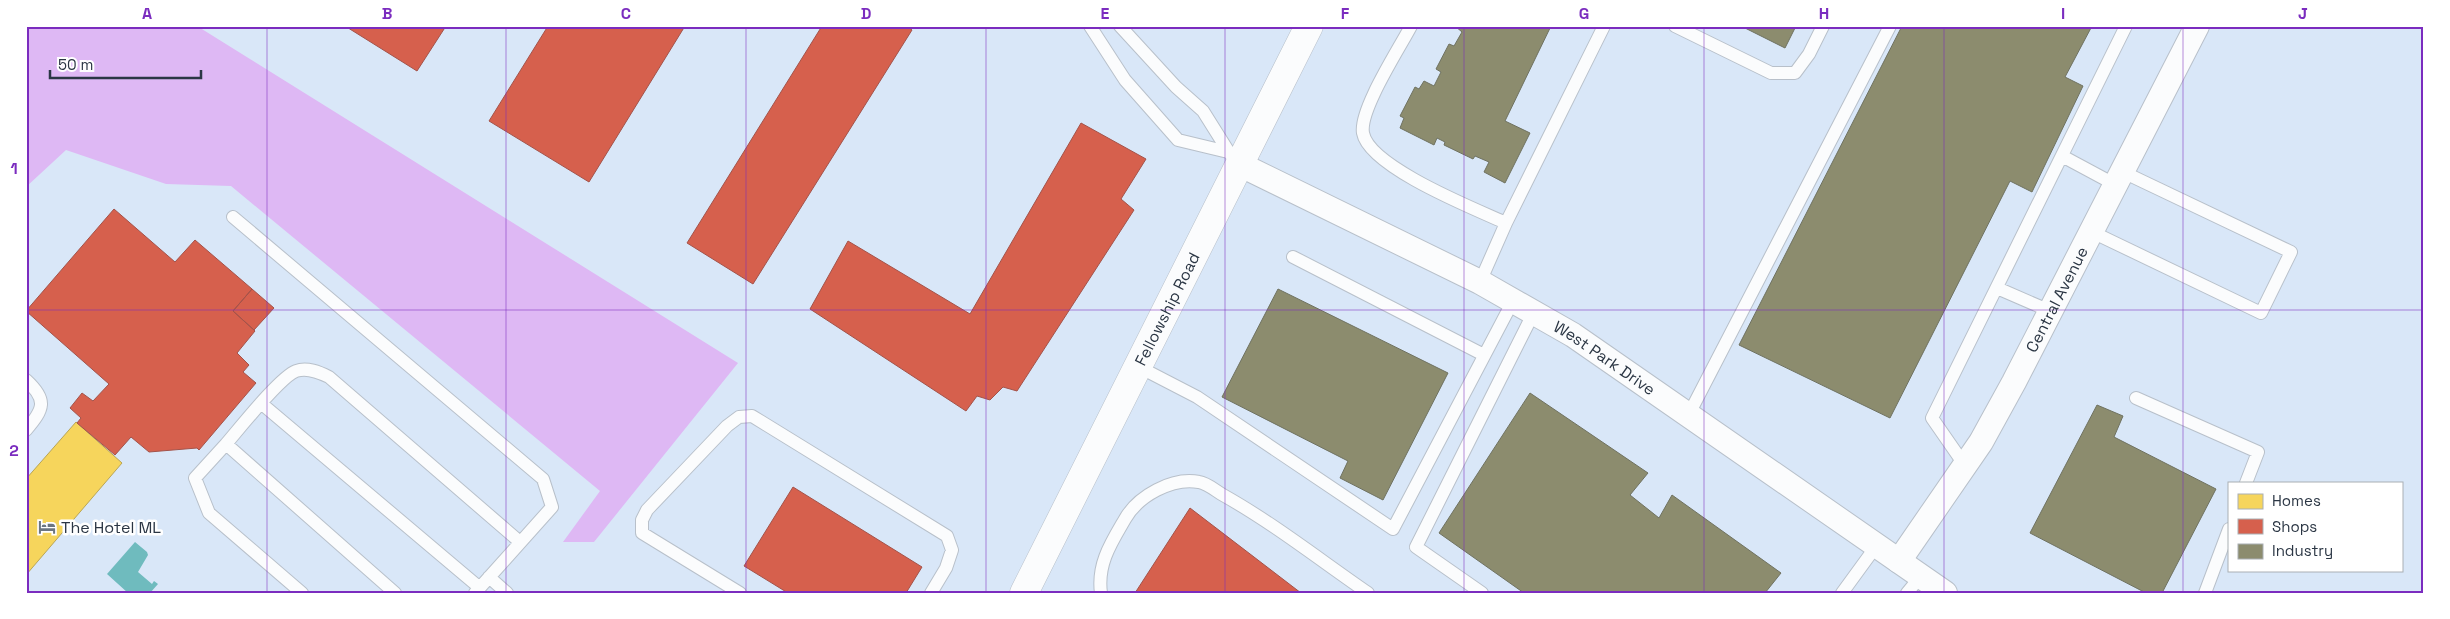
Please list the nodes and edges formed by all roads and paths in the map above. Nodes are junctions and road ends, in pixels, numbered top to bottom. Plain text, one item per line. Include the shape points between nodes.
1 (1090, 26) edge
2 (1120, 26) edge
3 (1309, 26) edge
4 (1411, 26) edge
5 (1604, 26) edge
6 (1675, 26) edge
7 (1823, 26) edge
8 (1890, 26) edge
9 (2126, 26) edge
10 (2197, 26) edge
11 (2062, 156) junction
12 (1235, 158) junction
13 (2119, 178) junction
14 (233, 217) dead end
15 (1506, 223) junction
16 (2090, 231) junction
17 (1293, 257) dead end
18 (1480, 282) junction
19 (1997, 288) junction
20 (1513, 301) junction
21 (2050, 311) junction
22 (1534, 312) junction
23 (1484, 356) junction
24 (1139, 367) junction
25 (26, 380) edge
26 (2136, 398) dead end
27 (262, 404) junction
28 (1689, 414) junction
29 (26, 430) edge
30 (226, 444) junction
31 (1966, 467) junction
32 (2246, 482) edge
33 (2228, 532) edge
34 (520, 542) junction
35 (1877, 545) junction
36 (1899, 561) junction
37 (489, 577) junction
38 (1914, 584) edge
39 (478, 590) edge
40 (934, 592) edge
41 (302, 593) edge
42 (395, 593) edge
43 (507, 593) edge
44 (740, 593) edge
45 (1024, 593) edge
46 (1101, 593) edge
47 (1368, 593) edge
48 (1482, 593) edge
49 (1842, 593) edge
50 (1945, 593) edge
51 (2205, 593) edge

1 - 12 lane via 1125,80 1178,140
2 - 12 lane via 1203,111
3 - 12 street, Fellowship Road
4 - 15 lane via 1366,111 1363,133 1368,146 1405,176
5 - 15 lane
6 - 7 lane via 1771,73 1795,73
8 - 28 lane
9 - 11 lane
10 - 13 street, Central Avenue
11 - 13 lane
11 - 19 lane
12 - 18 street, West Park Drive
12 - 24 street, Fellowship Road
13 - 16 street, Central Avenue
13 - 16 lane via 2291,252 2262,313
14 - 34 lane via 543,479 552,507
15 - 18 lane
16 - 21 street, Central Avenue
17 - 23 lane
18 - 20 street, West Park Drive
19 - 21 lane
19 - 31 lane via 1932,418
20 - 22 street, West Park Drive
20 - 23 lane
21 - 31 street, Central Avenue
22 - 28 street, West Park Drive via 1574,335
22 - 48 lane via 1416,547
23 - 24 lane via 1393,529 1197,398
24 - 45 street, Fellowship Road
25 - 29 lane via 38,391 42,406
26 - 32 lane via 2258,452
27 - 30 lane
27 - 34 lane via 295,372 311,370 329,377
27 - 39 lane
28 - 35 street, West Park Drive
30 - 41 lane via 195,478 209,514
30 - 42 lane
31 - 36 street, Central Avenue
33 - 51 lane
34 - 37 lane
35 - 36 street, West Park Drive
35 - 49 lane
36 - 38 street, West Park Drive
37 - 39 lane
37 - 43 lane
38 - 50 street, West Park Drive
40 - 44 lane via 952,550 946,536 752,416 739,417 727,426 647,510 642,520 642,533
46 - 47 lane via 1099,578 1105,554 1129,513 1150,493 1176,484 1200,482 1238,504

